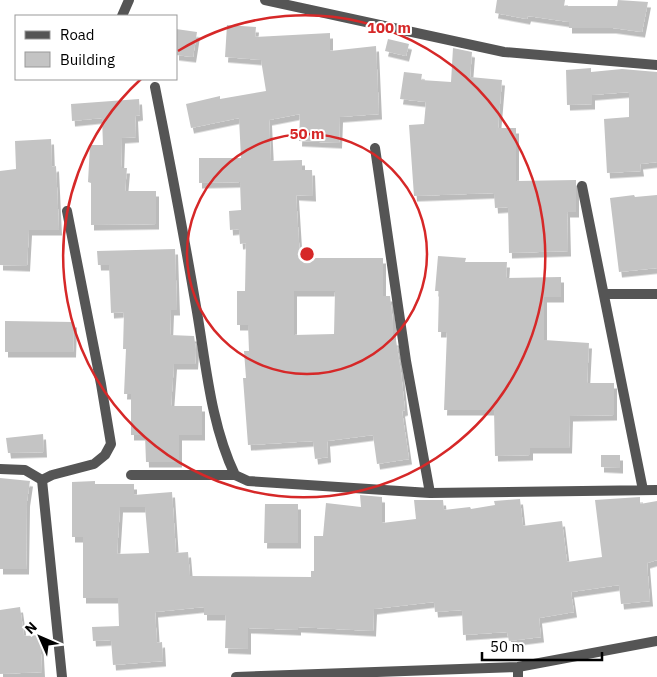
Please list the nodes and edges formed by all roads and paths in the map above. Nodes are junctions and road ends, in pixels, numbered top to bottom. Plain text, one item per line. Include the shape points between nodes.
1 (130, 0) edge
2 (265, 0) edge
3 (122, 15) edge
4 (657, 65) edge
5 (155, 87) dead end
6 (375, 148) dead end
7 (582, 186) dead end
8 (67, 210) dead end
9 (605, 294) junction
10 (657, 294) edge
11 (0, 469) edge
12 (132, 475) dead end
13 (235, 475) junction
14 (42, 480) junction
15 (643, 490) junction
16 (657, 490) edge
17 (430, 493) junction
18 (657, 641) edge
19 (518, 672) edge
20 (62, 677) edge
21 (236, 677) edge

1 - 3 street
2 - 4 street via 504,52
5 - 13 street via 211,395 226,458
6 - 17 street via 406,361
7 - 9 street
8 - 14 street via 111,444 105,455 94,464
9 - 10 street
9 - 15 street
11 - 14 street via 25,470
12 - 13 street
13 - 17 street via 248,481
14 - 20 street
15 - 16 street
15 - 17 street
18 - 19 street
19 - 21 street

